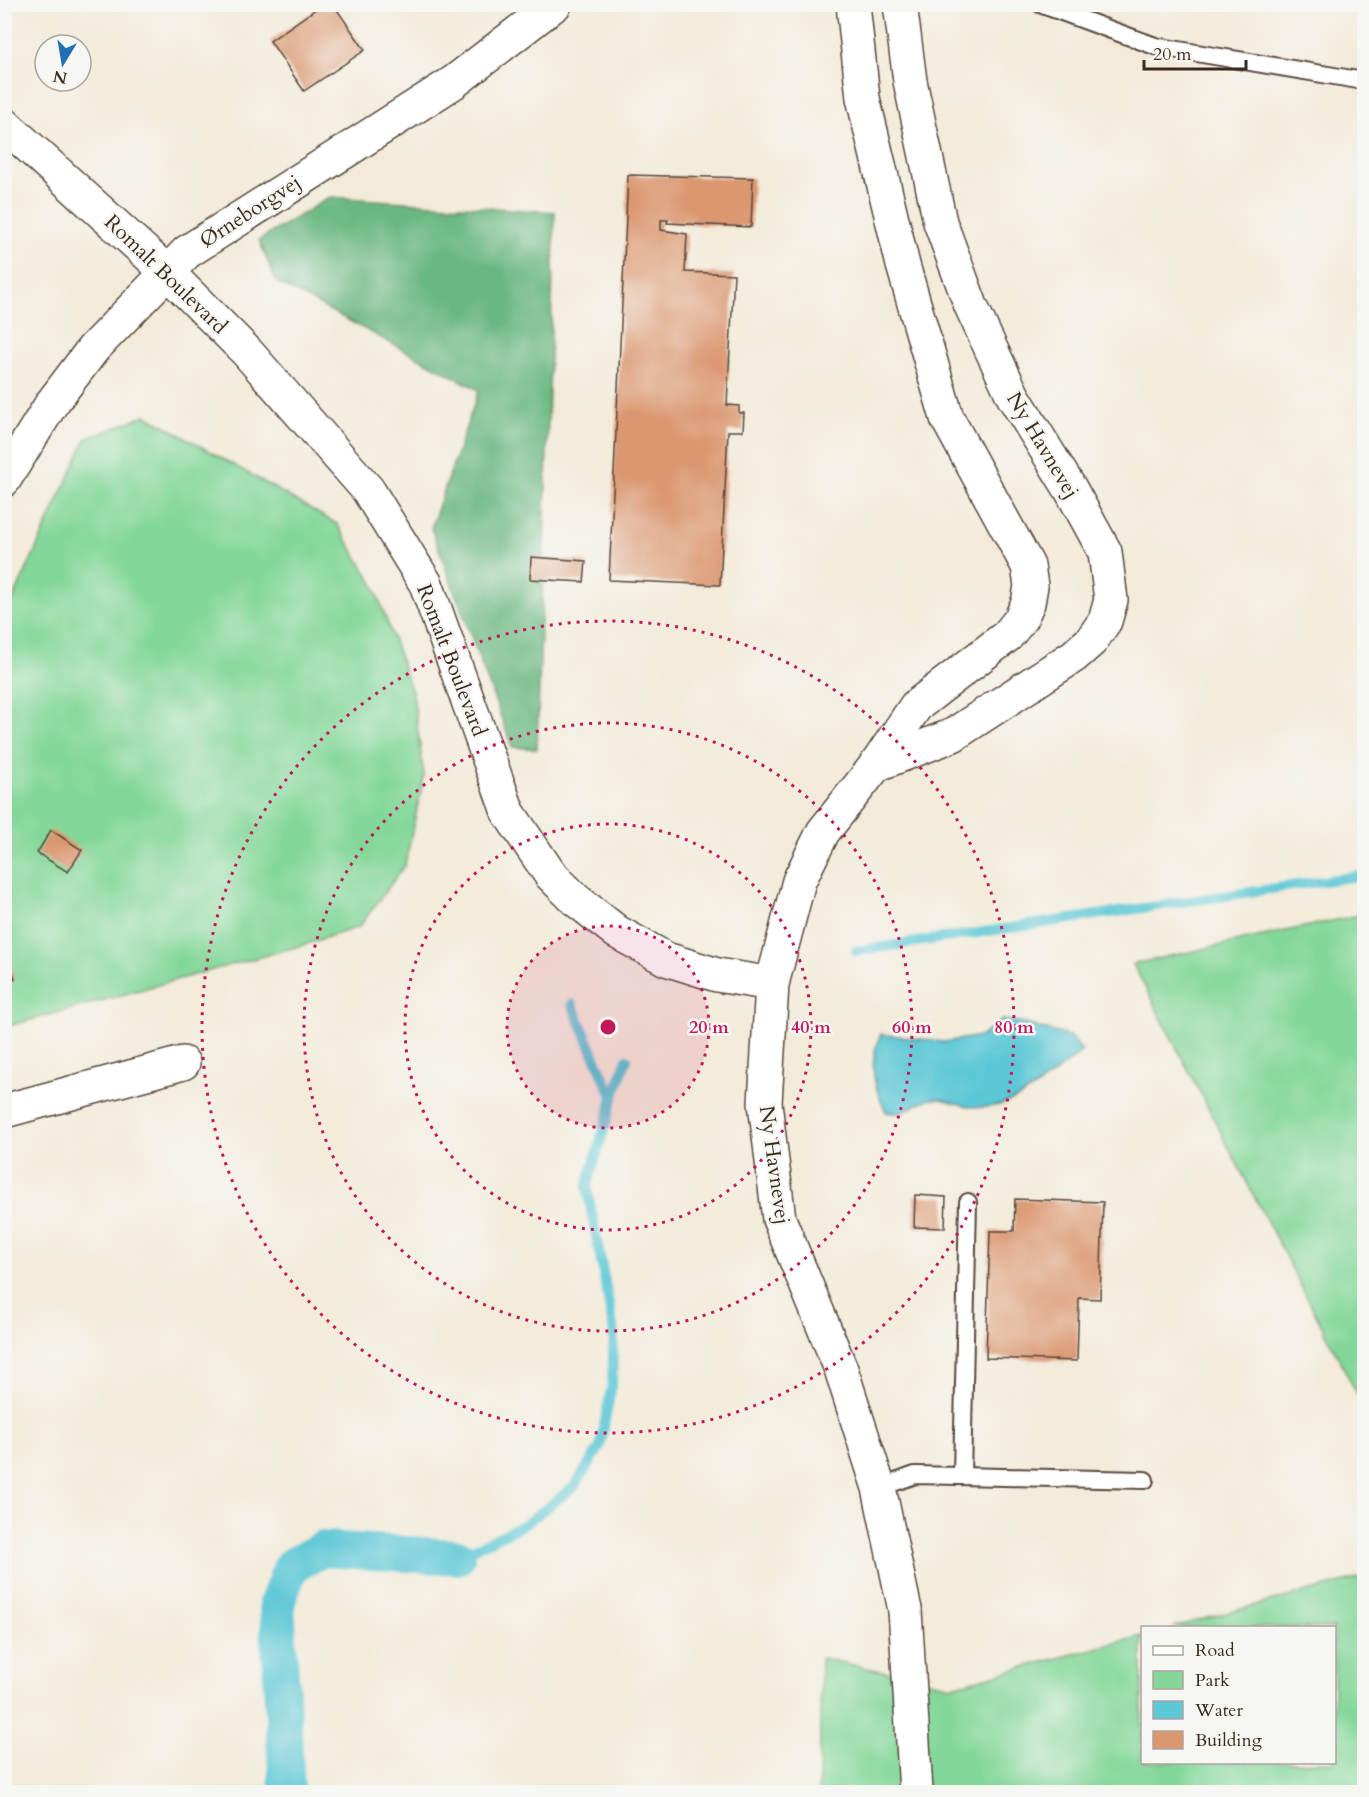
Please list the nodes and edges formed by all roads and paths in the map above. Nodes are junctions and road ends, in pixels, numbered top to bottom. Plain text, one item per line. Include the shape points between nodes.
1 (555, 4) edge
2 (853, 4) edge
3 (900, 4) edge
4 (1040, 4) edge
5 (1365, 81) edge
6 (4, 124) edge
7 (166, 272) junction
8 (4, 480) edge
9 (876, 765) junction
10 (772, 984) junction
11 (183, 1063) dead end
12 (4, 1111) edge
13 (968, 1202) dead end
14 (962, 1476) junction
15 (1145, 1480) dead end
16 (879, 1488) junction
17 (916, 1792) edge

1 - 7 street, Ørneborgvej via 454,82 187,252
2 - 9 street, Ny Havnevej via 863,98 903,265 947,418 1028,566 1031,586 1029,603 1007,636 916,706
3 - 9 street, Ny Havnevej via 910,81 940,222 971,306 1013,396 1105,552 1111,600 1105,621 1074,656 953,735
4 - 5 lane via 1155,46
6 - 7 street, Romalt Boulevard
7 - 8 street, Ørneborgvej via 93,349 58,394
7 - 10 street, Romalt Boulevard via 246,351 368,490 426,584 508,812 550,874 617,932 666,959 717,975
9 - 10 street, Ny Havnevej via 823,832 799,881
10 - 16 street, Ny Havnevej via 765,1103 779,1219 841,1369
11 - 12 street
13 - 14 lane
14 - 15 lane
14 - 16 lane via 915,1475
16 - 17 street, Ny Havnevej via 905,1610

